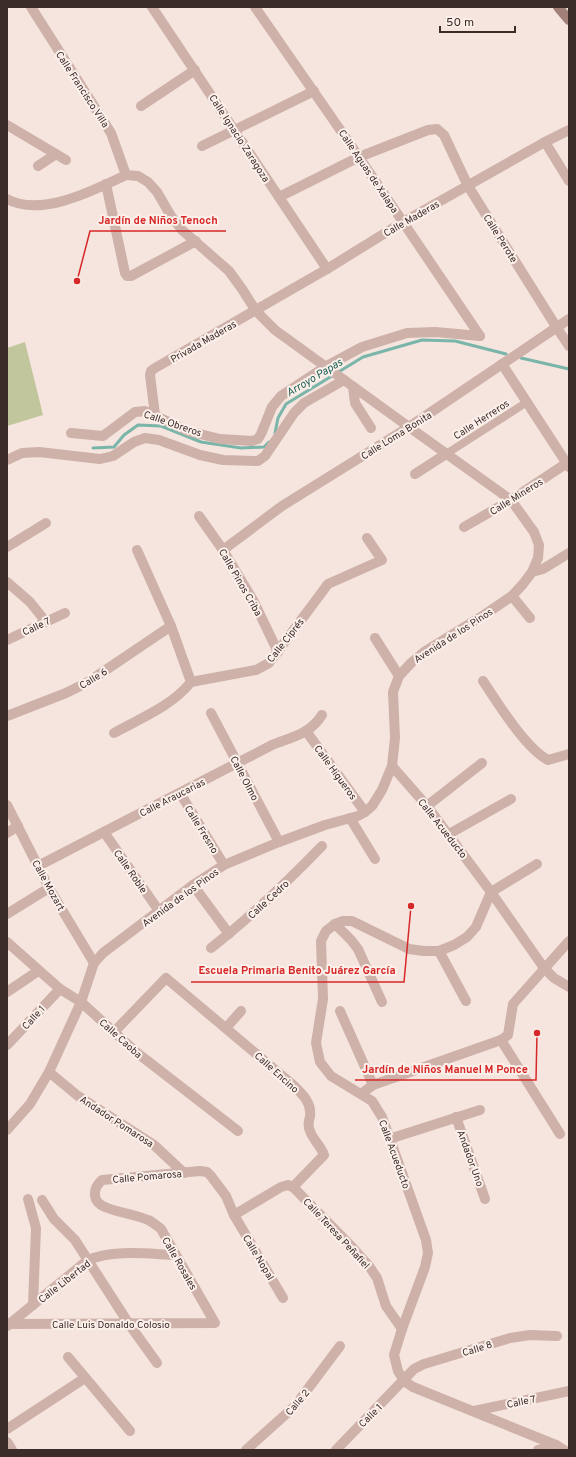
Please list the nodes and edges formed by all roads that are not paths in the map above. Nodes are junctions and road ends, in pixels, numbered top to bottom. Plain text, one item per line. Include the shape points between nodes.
1 (31, 7) edge
2 (152, 7) edge
3 (256, 7) edge
4 (558, 7) edge
5 (569, 20) edge
6 (195, 70) junction
7 (314, 91) junction
8 (141, 106) dead end
9 (7, 125) edge
10 (236, 130) junction
11 (569, 130) edge
12 (545, 142) junction
13 (202, 146) dead end
14 (56, 154) junction
15 (359, 157) junction
16 (66, 160) dead end
17 (38, 166) dead end
18 (126, 175) junction
19 (569, 181) edge
20 (106, 184) junction
21 (468, 186) junction
22 (279, 197) junction
23 (7, 199) edge
24 (403, 222) junction
25 (196, 241) junction
26 (328, 269) junction
27 (256, 311) junction
28 (569, 320) edge
29 (557, 328) junction
30 (480, 336) joint
31 (569, 346) edge
32 (502, 364) junction
33 (327, 368) junction
34 (341, 378) junction
35 (353, 387) junction
36 (527, 402) junction
37 (155, 415) junction
38 (409, 427) junction
39 (371, 428) dead end
40 (71, 433) dead end
41 (446, 454) junction
42 (7, 460) edge
43 (568, 465) edge
44 (415, 474) dead end
45 (511, 500) junction
46 (199, 516) dead end
47 (46, 523) dead end
48 (464, 527) dead end
49 (367, 538) dead end
50 (7, 547) edge
51 (137, 550) dead end
52 (223, 550) junction
53 (569, 553) edge
54 (532, 572) junction
55 (7, 582) edge
56 (512, 596) junction
57 (65, 613) dead end
58 (530, 618) dead end
59 (46, 622) junction
60 (171, 626) junction
61 (375, 638) dead end
62 (7, 640) edge
63 (278, 652) junction
64 (399, 676) junction
65 (483, 681) dead end
66 (191, 682) junction
67 (211, 713) dead end
68 (322, 715) dead end
69 (7, 716) edge
70 (306, 732) junction
71 (114, 733) dead end
72 (569, 754) edge
73 (238, 763) junction
74 (482, 763) dead end
75 (392, 766) junction
76 (180, 793) junction
77 (511, 799) dead end
78 (7, 805) edge
79 (427, 806) junction
80 (366, 812) junction
81 (350, 818) junction
82 (18, 826) junction
83 (104, 832) junction
84 (7, 833) edge
85 (449, 834) junction
86 (279, 842) junction
87 (322, 846) dead end
88 (375, 859) dead end
89 (537, 864) dead end
90 (224, 865) junction
91 (38, 866) junction
92 (194, 885) junction
93 (49, 888) junction
94 (492, 892) junction
95 (159, 911) junction
96 (7, 914) edge
97 (334, 924) junction
98 (229, 934) junction
99 (569, 941) edge
100 (7, 942) edge
101 (211, 948) dead end
102 (439, 950) junction
103 (94, 963) junction
104 (544, 968) junction
105 (38, 971) junction
106 (569, 987) edge
107 (60, 989) junction
108 (7, 992) edge
109 (466, 1001) dead end
110 (82, 1002) junction
111 (382, 1002) dead end
112 (241, 1011) dead end
113 (340, 1011) dead end
114 (226, 1028) junction
115 (114, 1032) junction
116 (501, 1040) junction
117 (7, 1045) edge
118 (49, 1072) junction
119 (373, 1085) junction
120 (361, 1094) junction
121 (480, 1110) dead end
122 (456, 1118) junction
123 (7, 1130) edge
124 (238, 1131) dead end
125 (560, 1134) dead end
126 (389, 1139) junction
127 (207, 1172) joint
128 (184, 1173) junction
129 (290, 1186) junction
130 (94, 1193) joint
131 (28, 1199) dead end
132 (486, 1199) dead end
133 (42, 1200) dead end
134 (234, 1215) junction
135 (176, 1255) junction
136 (88, 1260) junction
137 (283, 1298) dead end
138 (33, 1305) junction
139 (215, 1323) joint
140 (129, 1324) junction
141 (8, 1325) edge
142 (402, 1329) junction
143 (557, 1336) dead end
144 (340, 1346) dead end
145 (68, 1357) dead end
146 (157, 1363) dead end
147 (85, 1378) junction
148 (404, 1381) junction
149 (569, 1391) edge
150 (474, 1411) junction
151 (7, 1429) edge
152 (130, 1431) dead end
153 (7, 1442) edge
154 (560, 1448) edge
155 (12, 1450) edge
156 (246, 1450) edge
157 (336, 1450) edge
158 (538, 1450) edge

1 - 18 street, Calle Francisco Villa via 111,133
2 - 6 street, Calle Ignacio Zaragoza
3 - 7 street, Calle Aguas de Xalapa
4 - 5 main road
6 - 8 street
6 - 10 street, Calle Ignacio Zaragoza
7 - 10 street
7 - 15 street, Calle Aguas de Xalapa
9 - 14 street
10 - 13 street
10 - 22 street, Calle Ignacio Zaragoza
11 - 12 street, Calle Maderas
12 - 19 street
12 - 21 street, Calle Maderas
14 - 16 street
14 - 17 street
15 - 21 street, Calle Perote via 428,130 437,129 444,135
15 - 22 street
15 - 24 street, Calle Aguas de Xalapa
18 - 20 street
18 - 25 street, Avenida de los Pinos via 138,176 148,182 182,230
20 - 23 street via 70,200 38,206
20 - 25 street via 125,273 128,276
21 - 24 street, Calle Maderas
21 - 29 street, Calle Perote
22 - 26 street, Calle Ignacio Zaragoza
24 - 26 street, Calle Maderas
24 - 30 street, Calle Aguas de Xalapa
25 - 27 street, Avenida de los Pinos via 229,271
26 - 27 street, Calle Maderas
27 - 33 street, Avenida de los Pinos via 275,330
27 - 37 street, Privada Maderas via 151,371
28 - 29 street, Calle Loma Bonita
29 - 31 street, Calle Perote
29 - 32 street, Calle Loma Bonita
30 - 33 street, Calle Obreros via 407,332 362,347
32 - 36 street
32 - 38 street, Calle Loma Bonita
33 - 34 street, Avenida de los Pinos
33 - 37 street, Calle Obreros via 281,396 272,406 258,439 252,441 220,439 188,430
34 - 35 street, Avenida de los Pinos
34 - 42 street, Calle Obreros via 304,403 294,413 265,456 258,461 223,460 146,438 134,442 113,456 100,459 39,452 22,453
35 - 38 street, Avenida de los Pinos
35 - 39 street via 355,403
36 - 41 street, Calle Herreros
36 - 43 street
37 - 40 street, Calle Obreros via 145,411 135,412 103,436
38 - 41 street, Avenida de los Pinos
38 - 52 street, Calle Loma Bonita via 282,506
41 - 44 street
41 - 45 street, Avenida de los Pinos
43 - 45 street, Calle Mineros
45 - 48 street, Calle Mineros
45 - 54 street, Avenida de los Pinos via 534,532 539,545 538,558
46 - 52 street, Calle Pinos Criba
47 - 50 street
49 - 63 street, Calle Ciprés via 382,560 328,584
51 - 60 street
52 - 63 street, Calle Pinos Criba via 253,600
53 - 54 street via 543,569
54 - 56 street, Avenida de los Pinos
55 - 59 street via 30,602
56 - 58 street
56 - 64 street, Avenida de los Pinos via 424,652
57 - 59 street, Calle 7
59 - 62 street, Calle 7
60 - 66 street
60 - 69 street, Calle 6 via 88,682
61 - 64 street
63 - 66 street, Calle Ciprés via 269,663 256,670
64 - 75 street, Avenida de los Pinos via 393,692 395,738
65 - 72 street via 521,734 542,756 548,760
66 - 71 street via 168,704
67 - 73 street, Calle Olmo
68 - 70 street via 317,724
70 - 73 street, Calle Araucarias via 272,745
70 - 80 street, Calle Higueros
73 - 76 street, Calle Araucarias
73 - 86 street, Calle Olmo
74 - 79 street
75 - 79 street, Calle Acueducto
75 - 80 street, Avenida de los Pinos via 382,790
76 - 83 street, Calle Araucarias
76 - 90 street, Calle Fresno
77 - 85 street
78 - 82 street, Calle Mozart
79 - 85 street, Calle Acueducto
80 - 81 street, Avenida de los Pinos
81 - 86 street, Avenida de los Pinos
81 - 88 street
82 - 84 street
82 - 91 street, Calle Mozart
83 - 91 street, Calle Araucarias
83 - 95 street, Calle Roble
85 - 94 street, Calle Acueducto
86 - 90 street, Avenida de los Pinos
87 - 98 street, Calle Cedro via 281,888
89 - 94 street
90 - 92 street, Avenida de los Pinos
91 - 93 street, Calle Mozart
92 - 95 street, Avenida de los Pinos
92 - 98 street
93 - 96 street
93 - 103 street, Calle Mozart
94 - 102 street via 476,927 467,937
94 - 104 street, Calle Acueducto
95 - 103 street, Avenida de los Pinos
97 - 102 street via 352,922 409,949
97 - 111 street via 358,949
97 - 120 street, Calle Acueducto via 326,931 321,941 323,999 316,1043 320,1062 331,1076
98 - 101 street, Calle Cedro
99 - 104 street
100 - 105 street, Calle Caoba
102 - 109 street
103 - 110 street
104 - 106 street, Calle Acueducto
104 - 116 street via 512,1004 508,1035
105 - 107 street, Calle Caoba
105 - 108 street
107 - 110 street, Calle Caoba
107 - 117 street, Calle 1
110 - 115 street, Calle Caoba
110 - 118 street
112 - 114 street
113 - 119 street
114 - 115 street, Calle Encino via 166,978
114 - 129 street, Calle Encino via 292,1084 310,1107 310,1133 324,1155
115 - 124 street, Calle Caoba
116 - 119 street
116 - 125 street
118 - 123 street via 30,1104
118 - 128 street, Andador Pomarosa via 78,1096 154,1145
119 - 120 street
120 - 126 street, Calle Acueducto via 377,1108
121 - 122 street
122 - 126 street
122 - 132 street, Andador Uno
126 - 142 street, Calle Acueducto via 426,1240 428,1253
127 - 128 street, Calle Pomarosa
127 - 134 street, Calle Nopal via 226,1196
128 - 130 street, Calle Pomarosa via 102,1180 96,1185
129 - 134 street via 281,1187
129 - 142 street, Calle Teresa Peñafiel via 369,1266 377,1278 386,1306
130 - 135 street, Calle Rosales via 97,1202 104,1207 150,1221 160,1229
131 - 138 street via 36,1228
133 - 136 street via 54,1219 75,1240
134 - 137 street, Calle Nopal
135 - 136 street, Calle Libertad via 110,1253
135 - 139 street, Calle Rosales
136 - 138 street, Calle Libertad
136 - 140 street
138 - 141 street, Calle Libertad
139 - 140 street, Calle Luis Donaldo Colosio
140 - 141 street, Calle Luis Donaldo Colosio
140 - 146 street
142 - 148 street, Calle Acueducto via 394,1355 398,1371
143 - 148 street, Calle 8 via 530,1335 510,1338 424,1364 414,1369
144 - 156 street, Calle 2 via 295,1406
145 - 147 street
147 - 151 street
147 - 152 street
148 - 150 street
148 - 157 street, Calle 1
149 - 150 street, Calle 7
150 - 154 street
153 - 155 street
154 - 158 street

